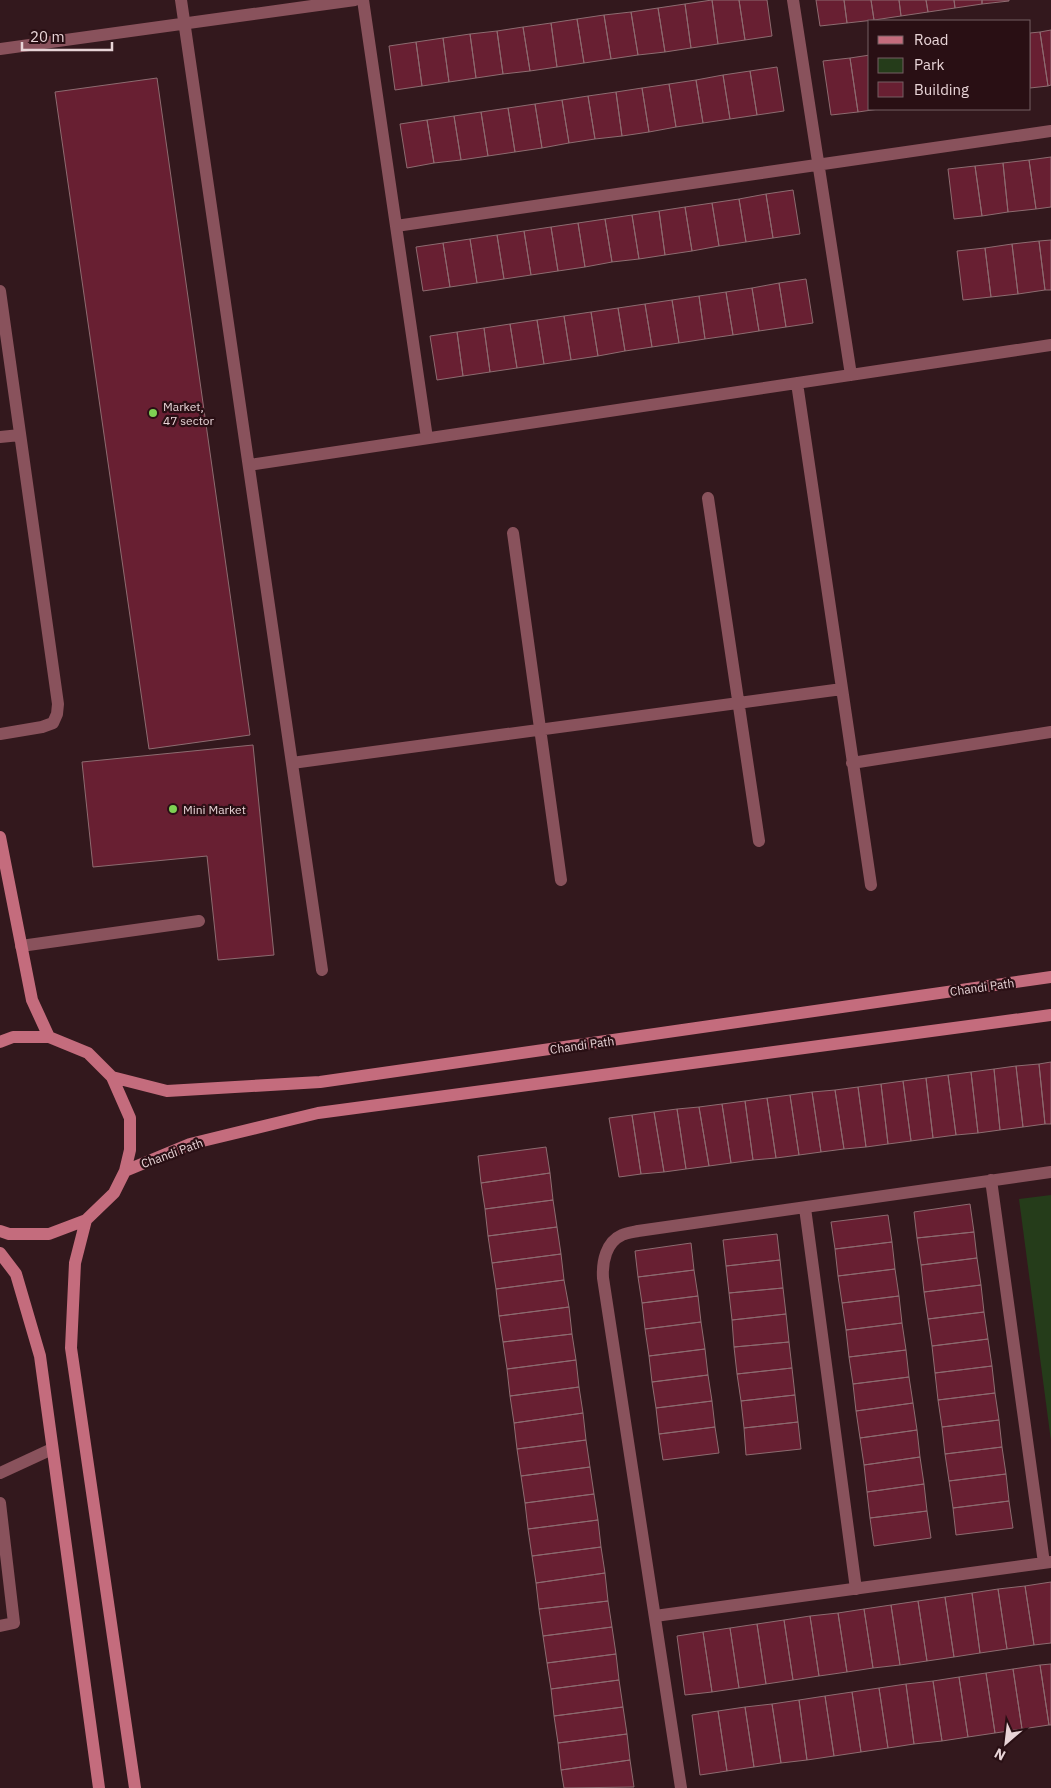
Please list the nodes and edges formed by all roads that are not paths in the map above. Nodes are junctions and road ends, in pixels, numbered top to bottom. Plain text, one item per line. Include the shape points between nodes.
1 (181, 0) edge
2 (355, 0) edge
3 (363, 0) edge
4 (793, 0) edge
5 (184, 24) junction
6 (0, 49) edge
7 (1051, 131) edge
8 (819, 164) junction
9 (396, 226) junction
10 (0, 291) edge
11 (1051, 345) edge
12 (851, 375) junction
13 (797, 383) junction
14 (20, 435) junction
15 (0, 437) edge
16 (427, 438) junction
17 (249, 465) junction
18 (708, 498) dead end
19 (514, 533) dead end
20 (842, 688) junction
21 (738, 702) junction
22 (540, 729) junction
23 (1051, 732) edge
24 (0, 734) edge
25 (292, 763) junction
26 (852, 763) junction
27 (0, 837) edge
28 (759, 841) dead end
29 (561, 880) dead end
30 (871, 885) dead end
31 (199, 921) dead end
32 (21, 946) junction
33 (322, 970) dead end
34 (1051, 977) edge
35 (1051, 1015) edge
36 (49, 1037) junction
37 (0, 1042) edge
38 (112, 1077) junction
39 (125, 1171) junction
40 (1051, 1172) edge
41 (991, 1180) junction
42 (805, 1208) junction
43 (86, 1220) junction
44 (0, 1231) edge
45 (0, 1253) edge
46 (52, 1449) junction
47 (0, 1473) edge
48 (0, 1503) edge
49 (1047, 1563) edge
50 (856, 1589) junction
51 (655, 1616) junction
52 (0, 1626) edge
53 (100, 1788) edge
54 (135, 1788) edge
55 (682, 1788) edge

1 - 5 street
2 - 5 street
3 - 9 street
4 - 8 street
5 - 6 street
5 - 17 street
7 - 8 street
8 - 9 street
8 - 12 street
9 - 16 street
10 - 14 street
11 - 12 street
12 - 13 street
13 - 16 street
13 - 20 street
14 - 15 street
14 - 24 street via 58,704 53,723
16 - 17 street
17 - 25 street
18 - 21 street
19 - 22 street
20 - 21 street
20 - 26 street
21 - 22 street
21 - 28 street
22 - 25 street
22 - 29 street
23 - 26 street
25 - 33 street
26 - 30 street
27 - 32 main road
31 - 32 street
32 - 36 main road via 32,1000
34 - 38 main road, Chandi Path via 320,1082 167,1091
35 - 39 main road, Chandi Path via 318,1113 190,1144
36 - 37 main road via 13,1037
36 - 38 main road via 88,1053
38 - 39 main road via 130,1118 130,1150
39 - 43 main road via 114,1193
40 - 41 street
41 - 42 street
41 - 49 street
42 - 50 street
42 - 51 street via 630,1233 613,1241 605,1254 603,1278
43 - 44 main road via 49,1234
43 - 54 main road via 75,1263 71,1348
45 - 46 main road via 16,1274 40,1356
46 - 47 street
46 - 53 main road
48 - 52 street via 14,1623
49 - 50 street
50 - 51 street
51 - 55 street

